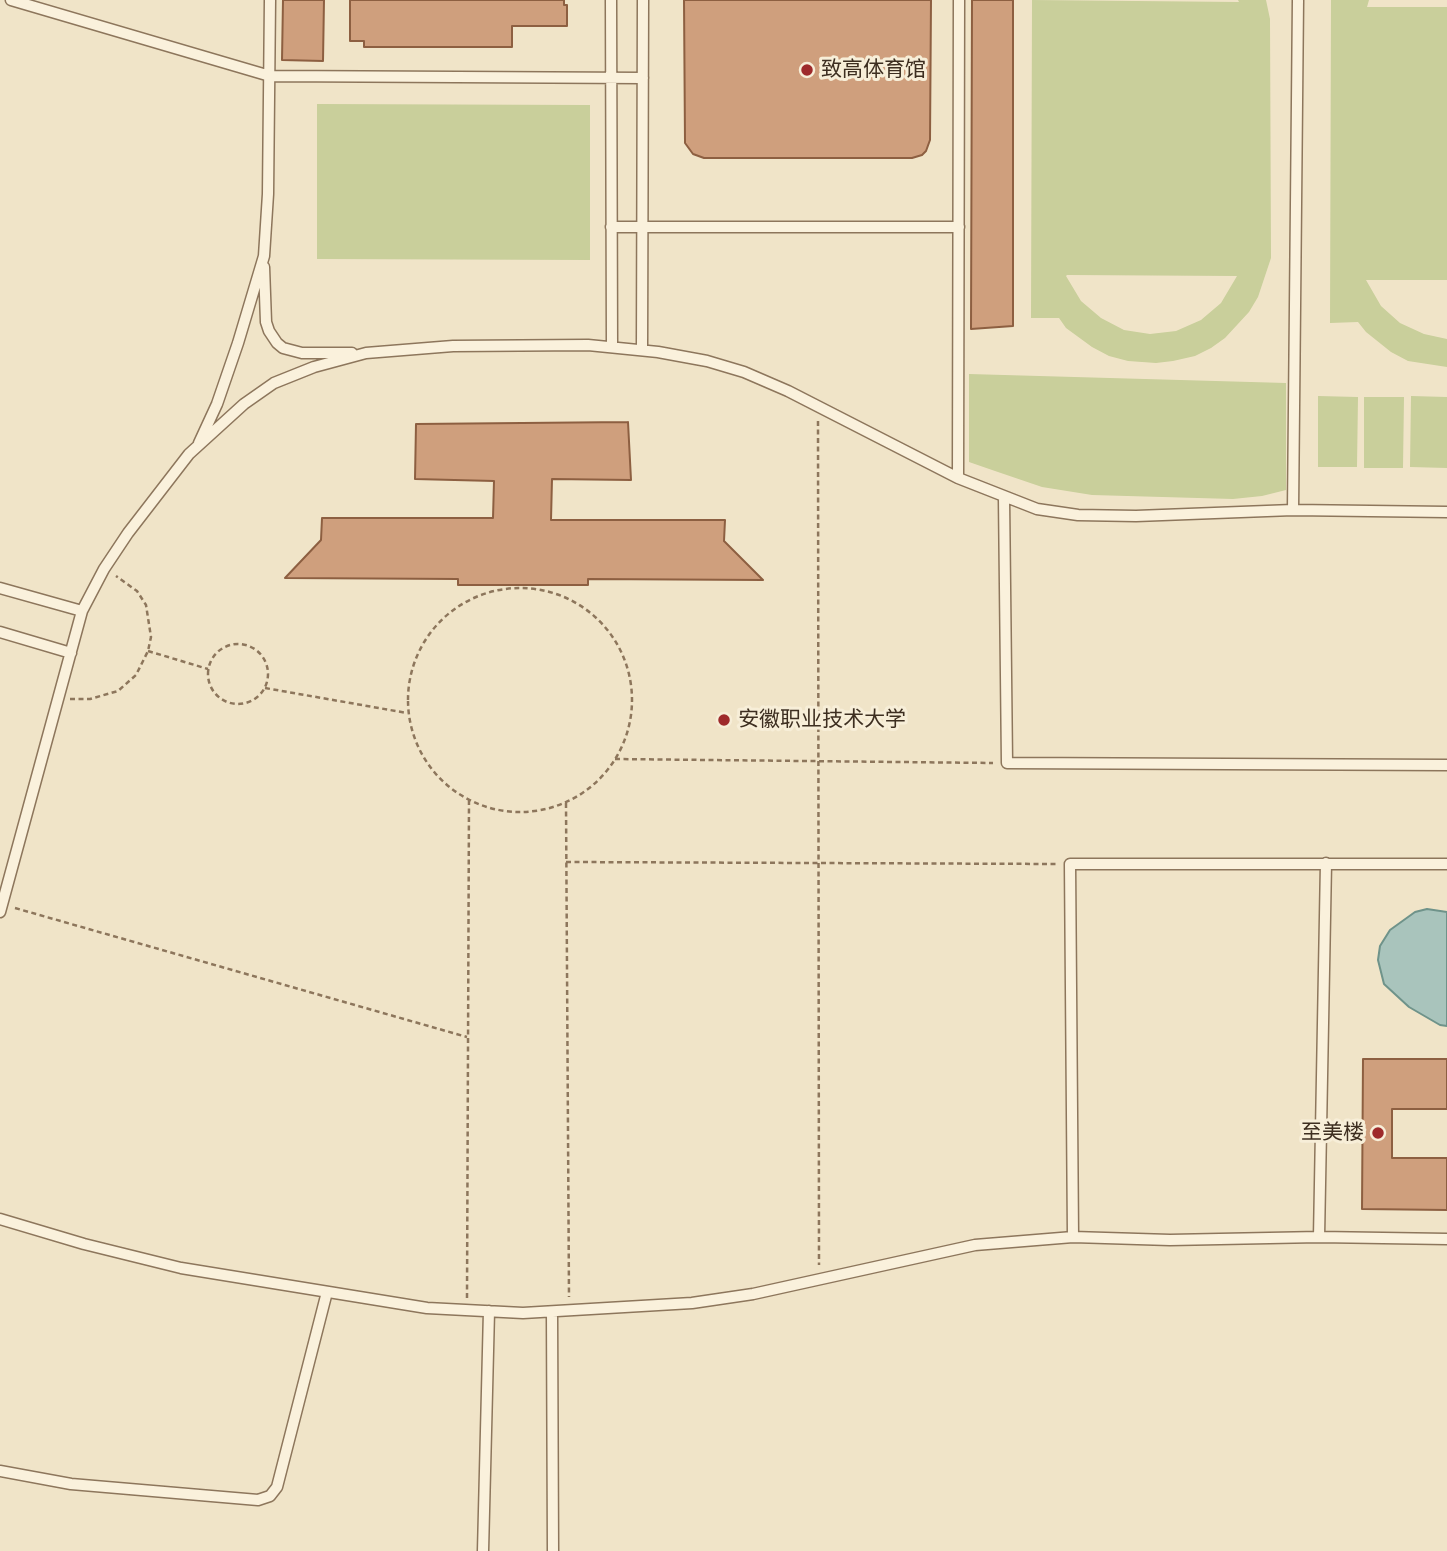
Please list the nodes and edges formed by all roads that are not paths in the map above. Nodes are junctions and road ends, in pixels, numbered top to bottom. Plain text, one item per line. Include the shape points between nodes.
1 (11, 0) edge
2 (270, 0) edge
3 (611, 0) edge
4 (643, 0) edge
5 (960, 0) edge
6 (1298, 0) edge
7 (270, 76) junction
8 (611, 78) junction
9 (643, 78) junction
10 (611, 227) junction
11 (643, 227) junction
12 (959, 227) junction
13 (264, 256) junction
14 (612, 347) junction
15 (642, 350) junction
16 (366, 354) junction
17 (197, 447) junction
18 (958, 478) junction
19 (1004, 498) junction
20 (1293, 510) junction
21 (1447, 512) edge
22 (0, 588) edge
23 (82, 611) junction
24 (0, 632) edge
25 (71, 653) junction
26 (1447, 765) edge
27 (1326, 863) junction
28 (1447, 864) edge
29 (1, 909) edge
30 (0, 1219) edge
31 (1073, 1237) junction
32 (1319, 1237) junction
33 (1447, 1239) edge
34 (327, 1292) junction
35 (489, 1311) junction
36 (552, 1312) junction
37 (0, 1471) edge
38 (483, 1551) edge
39 (553, 1551) edge

1 - 7 lane
2 - 7 lane
3 - 8 lane
4 - 9 lane
5 - 12 lane
6 - 20 lane
7 - 8 lane
7 - 13 lane
8 - 9 lane
8 - 10 lane
9 - 11 lane
10 - 11 lane
10 - 14 lane
11 - 12 lane
11 - 15 lane
12 - 18 lane
13 - 16 lane via 266,322 277,343 302,353
13 - 17 lane via 217,404
14 - 15 lane
14 - 16 lane via 453,346
15 - 18 lane via 732,368 788,391
16 - 17 lane via 274,383
17 - 23 lane via 128,533
18 - 19 lane
19 - 20 lane via 1037,509 1077,514
19 - 26 lane via 1007,763
20 - 21 lane
22 - 23 lane
23 - 25 lane
24 - 25 lane
25 - 29 lane
27 - 28 lane
27 - 31 lane via 1070,864
27 - 32 lane
30 - 34 lane via 181,1268
31 - 32 lane
31 - 36 lane via 975,1245 692,1303
32 - 33 lane
34 - 35 lane via 427,1308
34 - 37 lane via 277,1487 270,1496 258,1500 84,1485
35 - 36 lane
35 - 38 lane
36 - 39 lane

